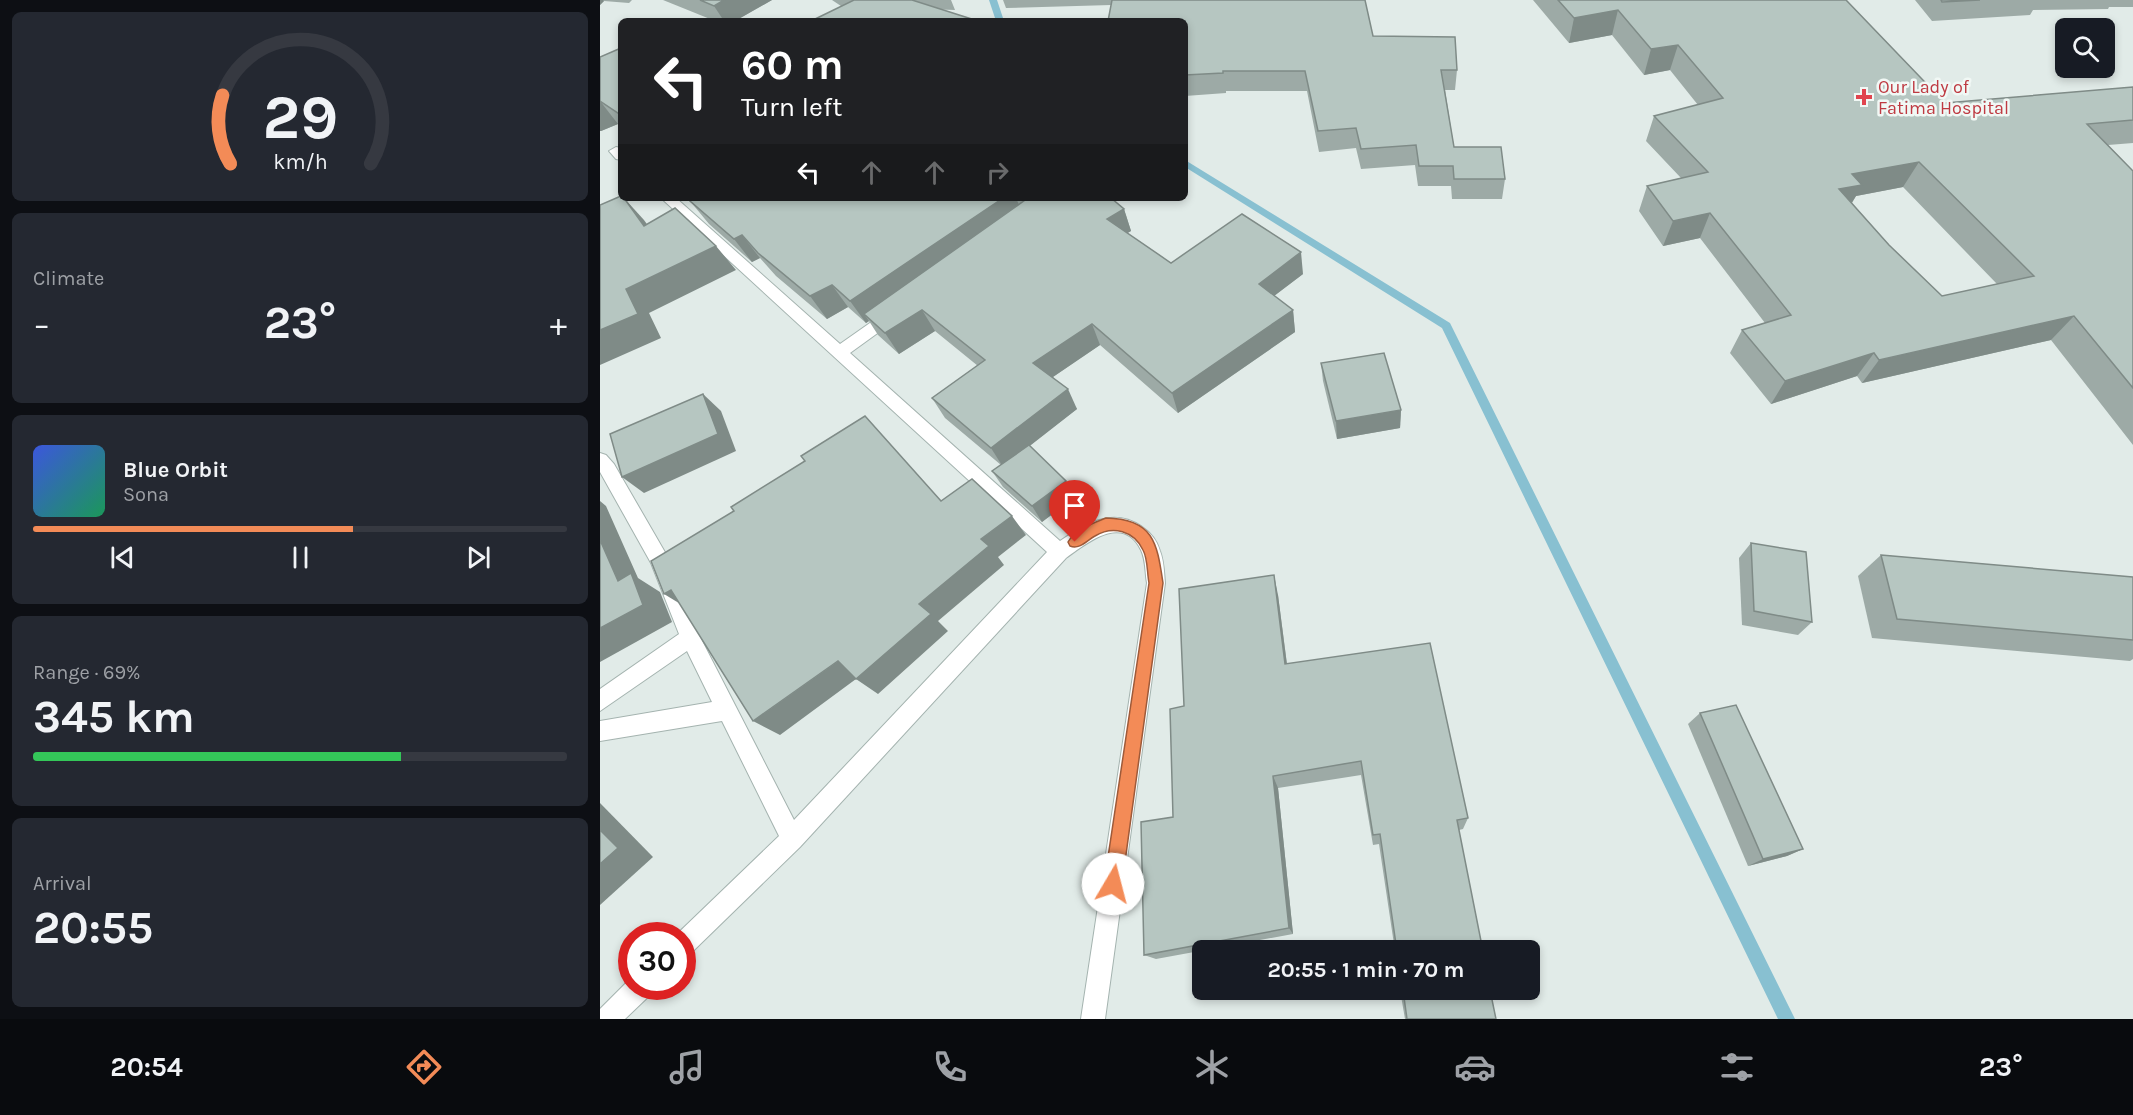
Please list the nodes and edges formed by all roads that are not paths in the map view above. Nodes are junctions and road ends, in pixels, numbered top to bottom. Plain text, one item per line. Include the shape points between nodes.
1 (672, 201) edge
2 (906, 306) edge
3 (840, 352) junction
4 (600, 460) edge
5 (1059, 552) junction
6 (690, 638) junction
7 (600, 701) edge
8 (727, 710) junction
9 (600, 731) edge
10 (792, 839) junction
11 (696, 932) edge
12 (627, 1000) edge
13 (608, 1019) edge
14 (1093, 1019) edge

1 - 3 street via 694,216
2 - 3 street
3 - 5 street
4 - 6 street via 659,560
5 - 10 street
5 - 14 street via 1106,524 1127,525 1151,549 1156,583
6 - 7 street
6 - 8 street
8 - 9 street
8 - 10 street
10 - 11 street
12 - 13 street

